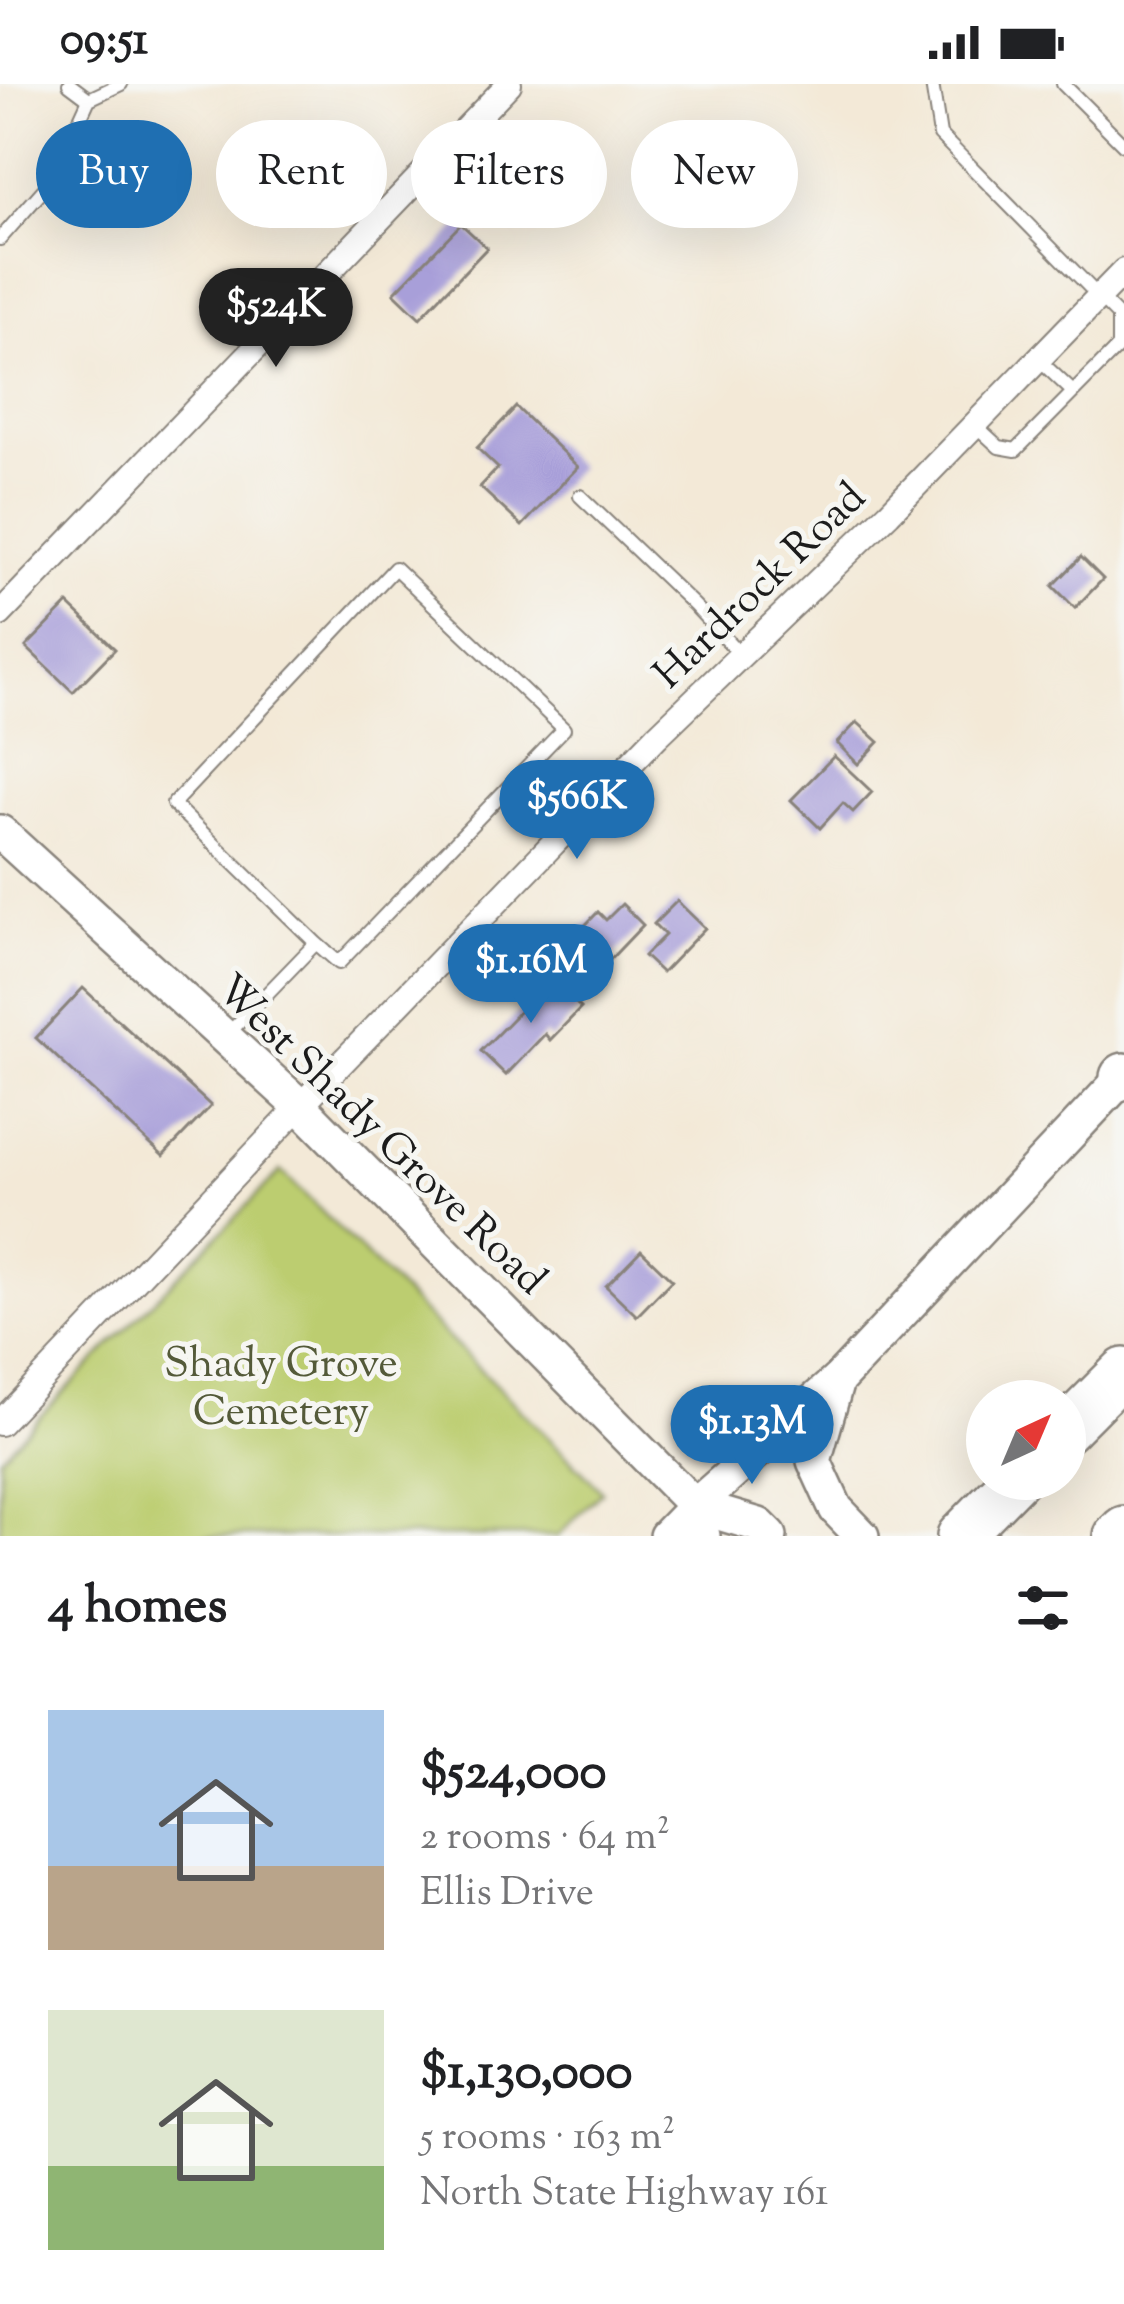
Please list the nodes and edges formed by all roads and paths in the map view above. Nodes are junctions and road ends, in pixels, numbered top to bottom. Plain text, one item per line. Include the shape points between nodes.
1 (69, 84) edge
2 (121, 84) edge
3 (509, 84) edge
4 (1064, 84) edge
5 (934, 85) edge
6 (89, 99) junction
7 (1124, 146) edge
8 (0, 239) edge
9 (1124, 271) edge
10 (1099, 296) junction
11 (1037, 358) junction
12 (1073, 392) junction
13 (974, 424) junction
14 (580, 496) dead end
15 (0, 614) edge
16 (741, 655) junction
17 (0, 832) edge
18 (316, 943) junction
19 (225, 1037) junction
20 (1124, 1076) edge
21 (300, 1106) junction
22 (1124, 1371) edge
23 (838, 1380) junction
24 (1086, 1409) edge
25 (0, 1423) edge
26 (995, 1500) edge
27 (699, 1521) edge
28 (1124, 1528) edge
29 (666, 1536) edge
30 (770, 1536) edge
31 (862, 1536) edge
32 (960, 1536) edge
33 (1117, 1536) edge

1 - 6 lane
2 - 6 lane
3 - 15 street
4 - 7 lane
5 - 10 lane via 940,135
6 - 8 lane via 52,180
9 - 10 street, Hardrock Road
10 - 11 street, Hardrock Road
10 - 12 lane via 1118,316 1118,347
11 - 12 lane
11 - 13 street, Hardrock Road
12 - 13 lane via 1016,451
13 - 16 street, Hardrock Road
14 - 16 lane
16 - 21 street, Hardrock Road
17 - 19 main road, West Shady Grove Road
18 - 18 lane via 339,963 564,729 395,568 173,804
18 - 19 lane
19 - 21 main road, West Shady Grove Road
20 - 23 main road
21 - 25 street, Hardrock Road
21 - 27 main road, West Shady Grove Road
22 - 24 highway
23 - 27 main road
23 - 31 main road via 814,1461 836,1509
26 - 32 highway
27 - 29 main road
27 - 30 main road, West Shady Grove Road via 759,1526
28 - 33 highway

